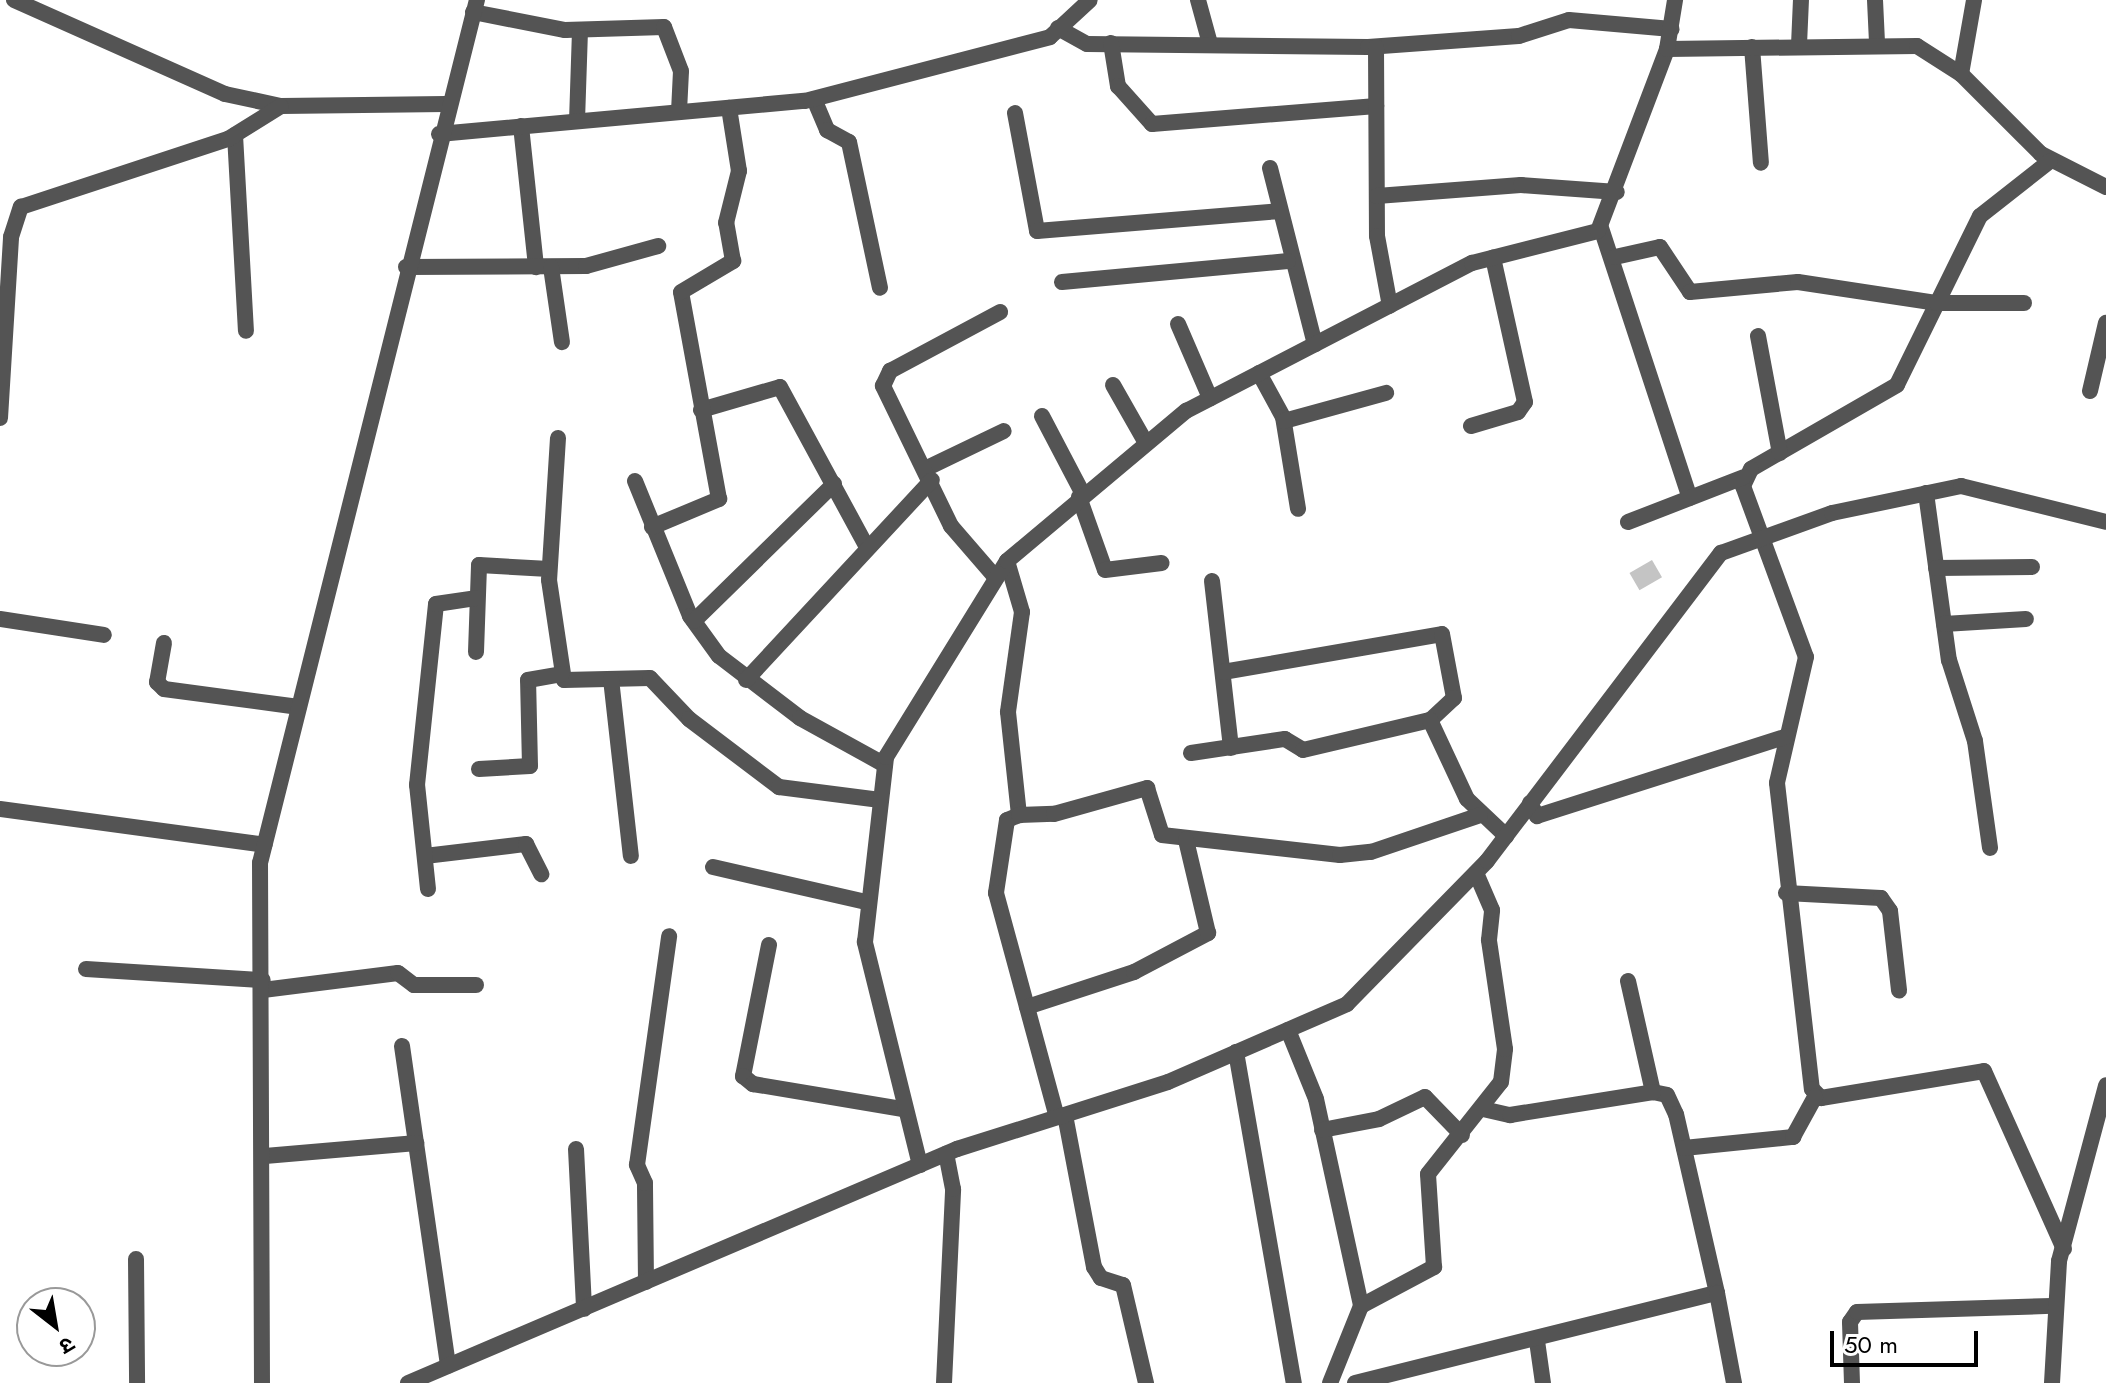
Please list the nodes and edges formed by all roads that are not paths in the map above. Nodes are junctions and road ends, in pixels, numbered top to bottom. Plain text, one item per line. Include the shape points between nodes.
1 (14, 0) edge
2 (1090, 0) edge
3 (1198, 0) edge
4 (1675, 0) edge
5 (1801, 0) edge
6 (1875, 0) edge
7 (1974, 0) edge
8 (475, 6) edge
9 (1058, 28) junction
10 (1672, 29) junction
11 (580, 31) junction
12 (1209, 40) junction
13 (1111, 43) junction
14 (1877, 43) junction
15 (1799, 45) junction
16 (1376, 47) junction
17 (1752, 47) junction
18 (1667, 49) junction
19 (1961, 74) junction
20 (814, 99) junction
21 (446, 104) junction
22 (281, 106) junction
23 (1376, 106) junction
24 (729, 108) junction
25 (679, 112) junction
26 (1015, 113) dead end
27 (577, 121) junction
28 (521, 126) junction
29 (439, 134) junction
30 (235, 135) junction
31 (2050, 161) junction
32 (1761, 163) dead end
33 (1270, 168) dead end
34 (2106, 187) edge
35 (1617, 192) junction
36 (1377, 196) junction
37 (1278, 211) junction
38 (1601, 228) junction
39 (658, 246) dead end
40 (1615, 257) junction
41 (1493, 258) junction
42 (1288, 261) junction
43 (406, 267) junction
44 (544, 267) junction
45 (1062, 282) dead end
46 (880, 288) dead end
47 (1937, 303) junction
48 (2024, 303) dead end
49 (1390, 306) junction
50 (1000, 312) dead end
51 (2106, 323) edge
52 (1178, 324) dead end
53 (246, 331) dead end
54 (1758, 336) dead end
55 (562, 342) dead end
56 (1315, 344) junction
57 (1259, 373) junction
58 (1113, 385) dead end
59 (2090, 391) dead end
60 (1386, 393) dead end
61 (1210, 398) junction
62 (701, 410) junction
63 (1042, 416) dead end
64 (0, 418) edge
65 (1284, 421) junction
66 (1471, 426) dead end
67 (1004, 431) dead end
68 (558, 438) dead end
69 (1146, 443) junction
70 (1780, 453) junction
71 (929, 474) junction
72 (1744, 477) junction
73 (635, 481) dead end
74 (834, 484) junction
75 (1926, 493) junction
76 (1081, 495) junction
77 (1690, 498) junction
78 (1298, 509) dead end
79 (1628, 522) dead end
80 (2106, 522) edge
81 (652, 527) junction
82 (1765, 537) junction
83 (867, 547) junction
84 (1007, 561) junction
85 (1162, 563) dead end
86 (2032, 567) dead end
87 (1936, 568) junction
88 (549, 569) junction
89 (996, 578) junction
90 (1212, 581) dead end
91 (476, 598) junction
92 (0, 619) edge
93 (2026, 619) dead end
94 (694, 621) junction
95 (1944, 624) junction
96 (104, 635) dead end
97 (164, 643) dead end
98 (476, 652) dead end
99 (1223, 672) junction
100 (561, 674) junction
101 (611, 679) junction
102 (746, 680) junction
103 (299, 707) junction
104 (1430, 720) junction
105 (1787, 736) junction
106 (1231, 748) junction
107 (1191, 753) dead end
108 (885, 765) junction
109 (479, 769) dead end
110 (880, 800) junction
111 (1530, 803) junction
112 (0, 809) edge
113 (1019, 815) junction
114 (1480, 815) junction
115 (1506, 836) junction
116 (1186, 840) junction
117 (265, 845) junction
118 (1990, 848) dead end
119 (425, 856) junction
120 (631, 856) dead end
121 (713, 867) dead end
122 (1476, 873) junction
123 (541, 874) dead end
124 (428, 889) dead end
125 (1786, 893) junction
126 (866, 902) junction
127 (669, 936) dead end
128 (769, 945) dead end
129 (86, 969) dead end
130 (1628, 981) dead end
131 (263, 985) junction
132 (476, 985) dead end
133 (1899, 990) dead end
134 (1027, 1007) junction
135 (1288, 1030) junction
136 (402, 1046) dead end
137 (1236, 1052) junction
138 (2106, 1085) edge
139 (1653, 1092) junction
140 (1815, 1097) junction
141 (903, 1109) junction
142 (1483, 1109) junction
143 (1061, 1116) junction
144 (1322, 1130) junction
145 (1462, 1135) junction
146 (416, 1143) junction
147 (1684, 1148) junction
148 (576, 1149) dead end
149 (946, 1154) junction
150 (265, 1156) junction
151 (920, 1165) junction
152 (2064, 1249) junction
153 (136, 1259) dead end
154 (646, 1282) junction
155 (1717, 1293) junction
156 (1361, 1306) junction
157 (2052, 1306) junction
158 (584, 1309) junction
159 (1537, 1341) junction
160 (448, 1366) junction
161 (137, 1383) edge
162 (262, 1383) edge
163 (408, 1383) edge
164 (944, 1383) edge
165 (1146, 1383) edge
166 (1294, 1383) edge
167 (1330, 1383) edge
168 (1355, 1383) edge
169 (1543, 1383) edge
170 (1734, 1383) edge
171 (1852, 1383) edge
172 (2052, 1383) edge

1 - 22 street via 225,94
2 - 9 street
3 - 12 street
4 - 10 street
5 - 15 street
6 - 14 street
7 - 19 street
8 - 11 street
8 - 21 street
9 - 13 street via 1073,42
9 - 20 street via 1050,37
10 - 16 street via 1569,20 1519,36
10 - 18 street
11 - 25 street via 664,27 681,71
11 - 27 street
12 - 13 street
12 - 16 street
13 - 23 street via 1118,86 1152,124
14 - 15 street
14 - 19 street via 1917,46
15 - 17 street
16 - 23 street
17 - 18 street
17 - 32 street
18 - 35 street
19 - 31 street
20 - 24 street
20 - 46 street via 827,130 847,136
21 - 22 street
21 - 29 street
22 - 30 street
23 - 36 street
24 - 25 street
24 - 62 street via 739,171 726,223 733,261 681,292
25 - 27 street
26 - 37 street via 1037,231
27 - 28 street
28 - 29 street
28 - 44 street
29 - 43 street
30 - 53 street
30 - 64 street via 21,207 11,237
31 - 34 street
31 - 47 street via 1980,216
33 - 37 street
35 - 36 street via 1521,185
35 - 38 street
36 - 49 street
37 - 42 street
38 - 40 street
38 - 41 street
39 - 44 street via 606,262
40 - 47 street via 1660,247 1690,292 1798,282
40 - 77 street
41 - 49 street
41 - 66 street via 1525,402 1518,412
42 - 45 street
42 - 56 street
43 - 44 street
43 - 103 street
44 - 55 street
47 - 48 street
47 - 70 street via 1897,385
49 - 56 street
50 - 71 street via 884,379
51 - 59 street
52 - 61 street
54 - 70 street
56 - 57 street
57 - 61 street
57 - 65 street
58 - 69 street
60 - 65 street
61 - 69 street
62 - 74 street via 780,387
62 - 81 street via 719,499
63 - 76 street
65 - 78 street
67 - 71 street
68 - 88 street
69 - 76 street
70 - 72 street
71 - 83 street
71 - 89 street via 951,526
72 - 77 street
72 - 82 street
73 - 81 street
74 - 83 street
74 - 94 street
75 - 80 street via 1961,486
75 - 82 street
75 - 87 street
76 - 84 street
76 - 85 street via 1105,570
77 - 79 street
81 - 94 street
82 - 105 street via 1806,657
82 - 111 street via 1721,553
83 - 102 street
84 - 89 street
84 - 113 street via 1023,625 1008,712
86 - 87 street
87 - 95 street
88 - 91 street via 479,565
88 - 100 street
89 - 108 street
90 - 99 street
91 - 98 street
91 - 119 street via 436,604 417,785
92 - 96 street
93 - 95 street
94 - 102 street
95 - 118 street via 1975,741
97 - 103 street via 157,682 164,689
99 - 104 street via 1442,634 1454,698
99 - 106 street
100 - 101 street via 570,683
100 - 109 street via 528,680 530,766
101 - 110 street via 650,678 689,719 790,792
101 - 120 street
102 - 108 street
103 - 117 street
104 - 106 street via 1303,750 1285,739
104 - 114 street
105 - 111 street via 1537,816
105 - 125 street via 1777,783
106 - 107 street
108 - 110 street
110 - 126 street
111 - 115 street
112 - 117 street
113 - 116 street via 1054,814 1147,788 1159,831
113 - 134 street via 1007,820 996,893
114 - 115 street
114 - 116 street via 1371,852 1340,855
115 - 122 street
116 - 134 street via 1209,924 1202,939 1134,972
117 - 131 street
119 - 123 street via 526,844
119 - 124 street
121 - 126 street
122 - 135 street via 1347,1004
122 - 142 street via 1492,910 1489,940 1505,1049 1501,1082
125 - 133 street via 1881,898 1890,911
125 - 140 street
126 - 141 street via 867,952
127 - 154 street via 637,1165 645,1183
128 - 141 street via 743,1076 753,1084
129 - 131 street
130 - 139 street
131 - 132 street via 398,973 414,985
131 - 150 street
134 - 143 street
135 - 137 street
135 - 144 street
136 - 146 street
137 - 143 street
137 - 166 street
138 - 152 street
139 - 142 street via 1510,1115
139 - 147 street via 1671,1100
140 - 147 street via 1793,1137
140 - 152 street via 1984,1071
141 - 151 street
142 - 145 street
143 - 149 street
143 - 165 street via 1094,1267 1101,1278 1123,1285
144 - 145 street via 1379,1119 1425,1097
144 - 156 street
145 - 156 street via 1425,1183 1434,1267
146 - 150 street
146 - 160 street
147 - 155 street
148 - 158 street
149 - 151 street
149 - 164 street via 953,1189
150 - 162 street
151 - 154 street
152 - 157 street
153 - 161 street
154 - 158 street
155 - 159 street
155 - 170 street
156 - 167 street
157 - 171 street via 1857,1312 1850,1322
157 - 172 street
158 - 160 street
159 - 168 street
159 - 169 street
160 - 163 street

